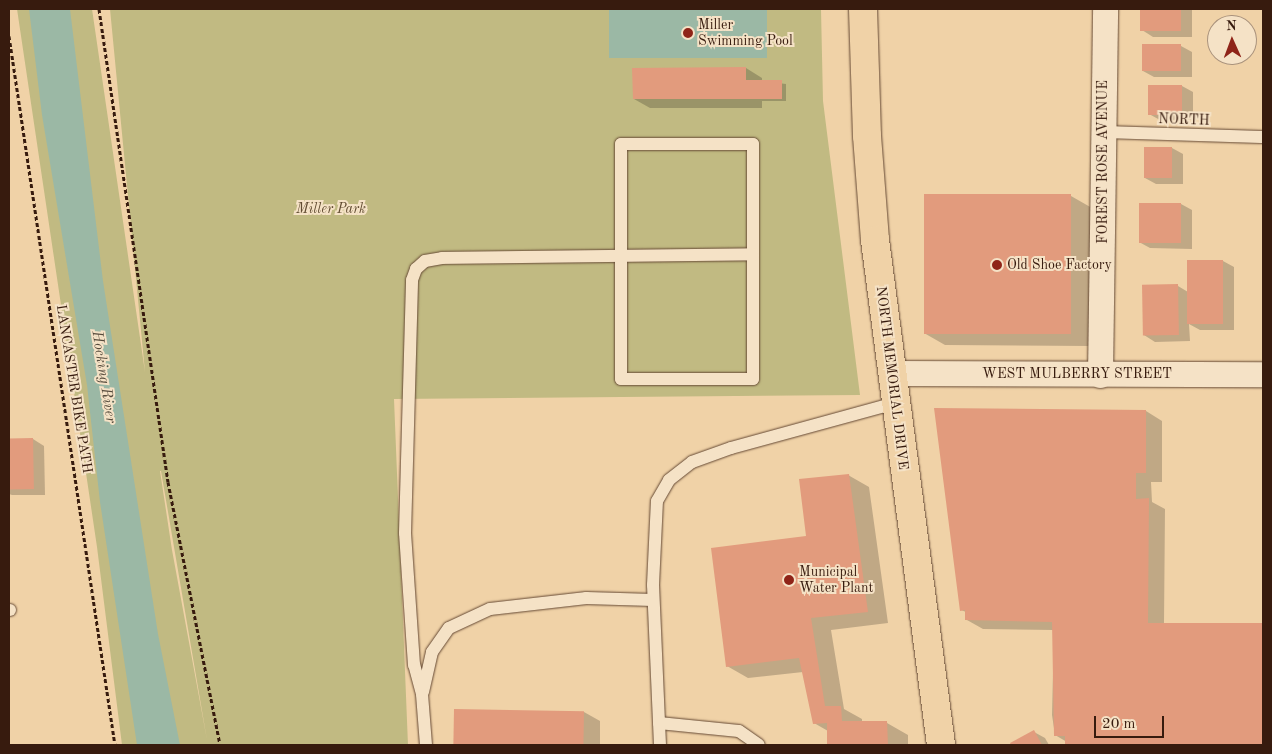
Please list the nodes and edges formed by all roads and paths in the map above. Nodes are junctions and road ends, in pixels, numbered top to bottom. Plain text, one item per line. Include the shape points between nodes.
1 (99, 9) edge
2 (863, 9) edge
3 (1105, 9) edge
4 (9, 36) edge
5 (1103, 132) junction
6 (1263, 137) edge
7 (753, 254) junction
8 (621, 255) junction
9 (892, 373) junction
10 (1263, 374) edge
11 (1100, 375) junction
12 (896, 403) junction
13 (653, 600) junction
14 (422, 694) junction
15 (659, 723) junction
16 (115, 745) edge
17 (220, 745) edge
18 (426, 745) edge
19 (660, 745) edge
20 (759, 745) edge
21 (941, 745) edge

1 - 17 path via 168,482
2 - 9 main road, NORTH MEMORIAL DRIVE via 868,155
3 - 5 street, FOREST ROSE AVENUE
4 - 16 path, LANCASTER BIKE PATH
5 - 6 lane, NORTH
5 - 11 street, FOREST ROSE AVENUE
7 - 8 lane
7 - 8 lane via 753,144 621,144
7 - 8 lane via 753,379 621,379
8 - 14 lane via 442,258 425,261 416,269 412,280 405,533 414,665
9 - 11 street, WEST MULBERRY STREET
9 - 12 main road, NORTH MEMORIAL DRIVE
10 - 11 street, WEST MULBERRY STREET
12 - 13 lane via 731,448 692,462 669,480 657,501
12 - 21 main road, NORTH MEMORIAL DRIVE
13 - 14 lane via 586,598 490,609 449,628 432,652
13 - 15 lane
14 - 18 lane
15 - 19 lane
15 - 20 lane via 739,731

